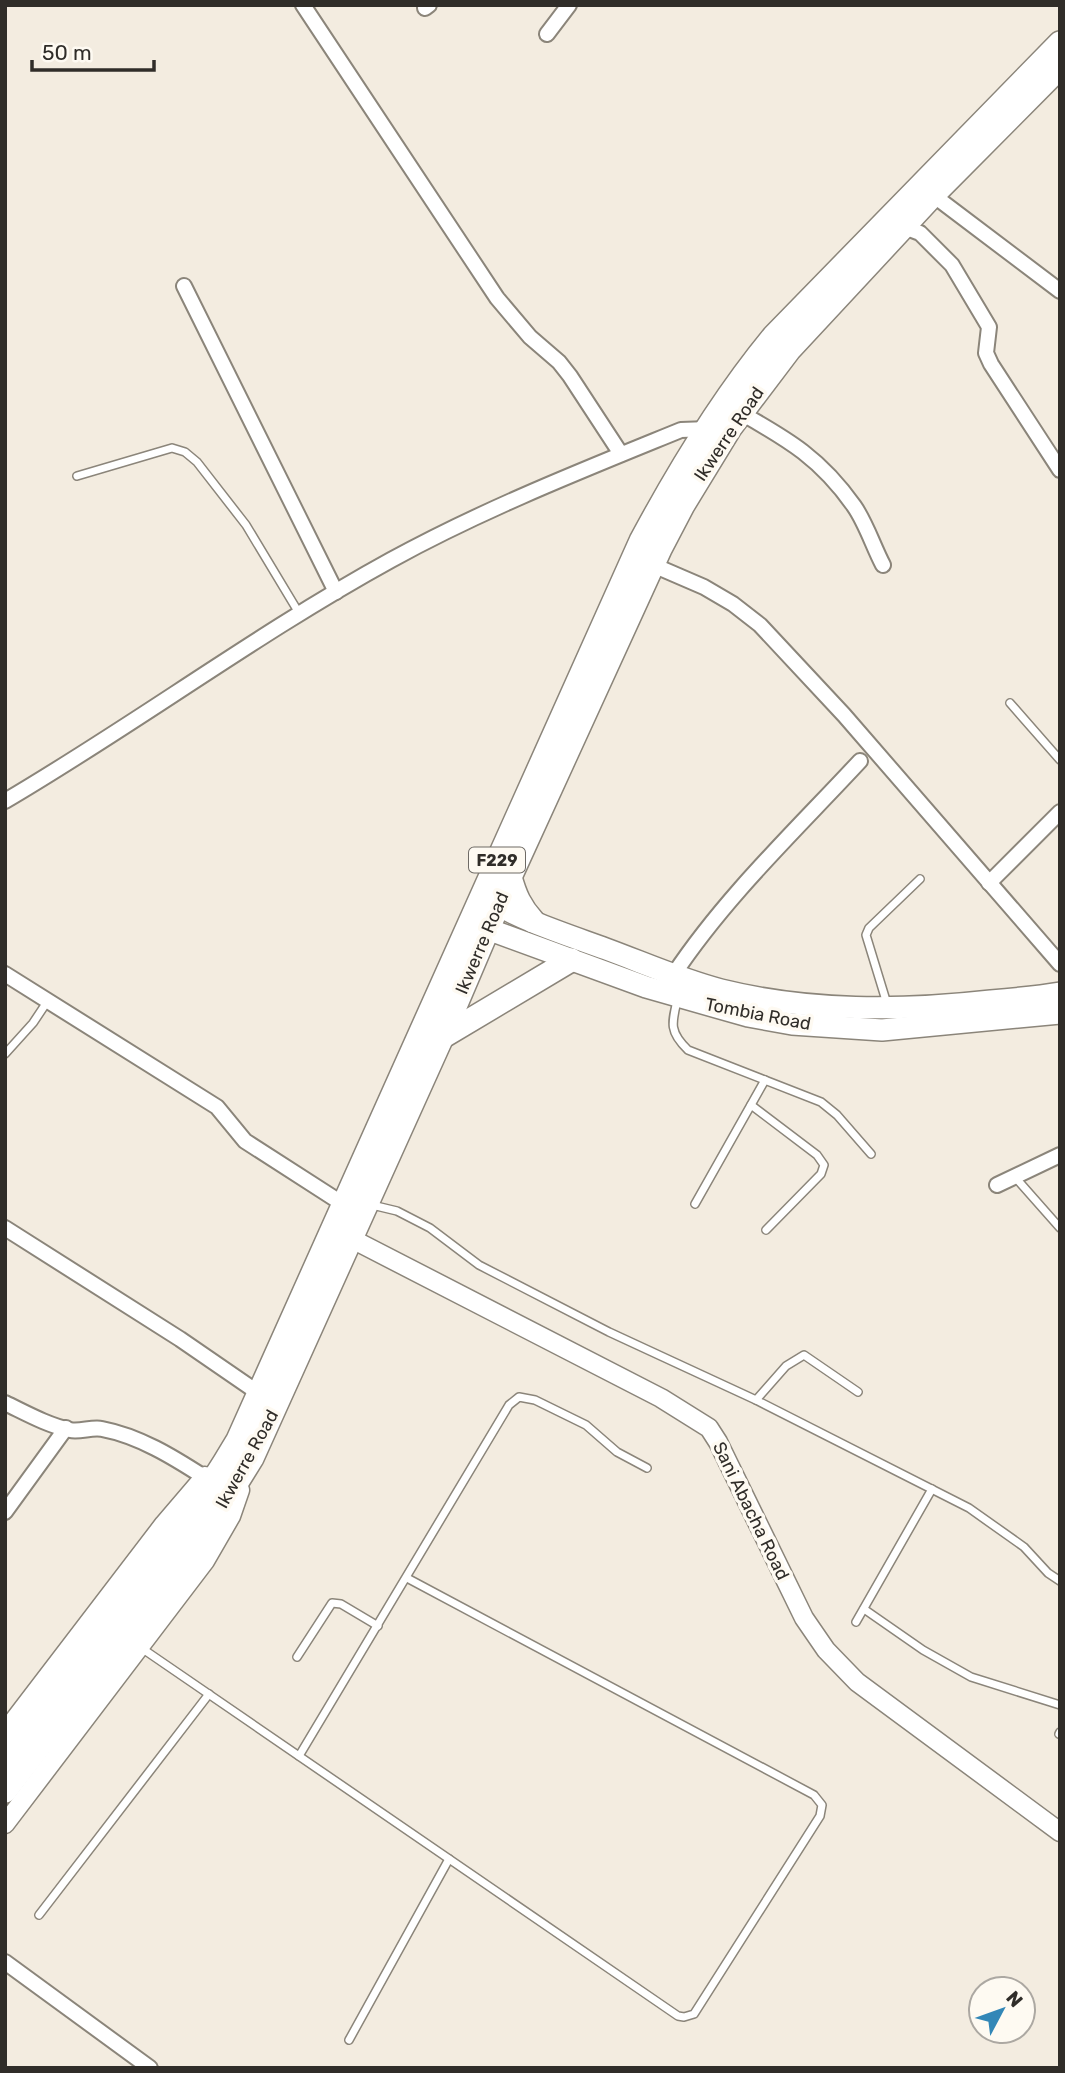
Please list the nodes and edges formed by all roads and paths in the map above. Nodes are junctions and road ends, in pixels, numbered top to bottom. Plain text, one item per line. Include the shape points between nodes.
1 (303, 5) edge
2 (569, 5) edge
3 (547, 34) dead end
4 (1060, 43) edge
5 (1060, 67) edge
6 (933, 195) junction
7 (904, 228) junction
8 (184, 286) dead end
9 (1060, 291) edge
10 (741, 412) junction
11 (715, 434) junction
12 (621, 454) junction
13 (1060, 470) edge
14 (77, 476) dead end
15 (653, 565) junction
16 (883, 565) dead end
17 (336, 592) junction
18 (299, 613) junction
19 (1010, 703) dead end
20 (1060, 760) edge
21 (860, 761) dead end
22 (5, 801) edge
23 (1060, 812) edge
24 (510, 877) junction
25 (920, 880) dead end
26 (989, 883) junction
27 (490, 901) junction
28 (533, 921) junction
29 (478, 927) junction
30 (571, 960) junction
31 (1060, 964) edge
32 (5, 974) edge
33 (674, 974) junction
34 (678, 996) junction
35 (47, 1002) junction
36 (1058, 1005) edge
37 (888, 1008) junction
38 (442, 1037) junction
39 (5, 1054) edge
40 (765, 1080) junction
41 (751, 1104) junction
42 (871, 1154) dead end
43 (1060, 1155) edge
44 (1015, 1177) junction
45 (998, 1185) dead end
46 (695, 1203) dead end
47 (343, 1204) junction
48 (368, 1204) junction
49 (5, 1228) edge
50 (1060, 1228) edge
51 (766, 1230) dead end
52 (352, 1239) junction
53 (858, 1392) dead end
54 (259, 1396) junction
55 (756, 1400) junction
56 (5, 1403) edge
57 (66, 1429) junction
58 (252, 1458) junction
59 (647, 1468) dead end
60 (205, 1477) junction
61 (932, 1489) junction
62 (5, 1512) edge
63 (407, 1578) junction
64 (1060, 1581) edge
65 (864, 1609) junction
66 (856, 1622) dead end
67 (378, 1626) junction
68 (140, 1647) junction
69 (297, 1657) dead end
70 (209, 1694) junction
71 (1060, 1705) edge
72 (21, 1740) edge
73 (299, 1756) junction
74 (5, 1760) edge
75 (5, 1791) edge
76 (5, 1824) edge
77 (1060, 1832) edge
78 (449, 1859) junction
79 (39, 1916) dead end
80 (5, 1962) edge
81 (349, 2040) dead end
82 (150, 2068) edge

1 - 12 street via 497,298 559,362
2 - 3 street
4 - 11 main road, Ikwerre Road / F229 via 774,337 750,365
5 - 6 main road, Ikwerre Road / F229
6 - 7 main road, Ikwerre Road / F229
6 - 9 street
7 - 10 main road, Ikwerre Road / F229 via 789,350
7 - 13 street via 920,233 952,264 989,327 986,353 991,364
8 - 17 street
10 - 11 main road, Ikwerre Road / F229
10 - 16 street via 819,463 855,508
11 - 12 street via 681,430
11 - 15 main road, Ikwerre Road / F229
11 - 27 main road, Ikwerre Road / F229 via 665,497 641,541
12 - 17 street via 487,512
14 - 18 lane via 172,448 185,452 246,525
15 - 24 main road, Ikwerre Road / F229
15 - 26 street via 704,586 760,625
17 - 18 street
18 - 22 street
19 - 20 lane
21 - 33 street via 727,905
23 - 26 street
24 - 27 main road, Ikwerre Road / F229
24 - 28 main road via 514,895
25 - 37 lane via 866,934
26 - 31 street
27 - 28 main road, Tombia Road
27 - 29 main road, Ikwerre Road / F229
28 - 33 main road, Tombia Road
29 - 30 main road, Tombia Road
29 - 38 main road, Ikwerre Road / F229
29 - 47 main road, Ikwerre Road / F229
30 - 34 main road, Tombia Road
30 - 38 main road
32 - 35 street
33 - 37 main road, Tombia Road via 761,999
34 - 36 main road, Tombia Road via 792,1024 881,1030
34 - 40 lane via 672,1023 676,1039 688,1050
35 - 39 lane
35 - 47 street via 217,1107 245,1141
36 - 37 main road, Tombia Road
38 - 48 main road, Ikwerre Road / F229
40 - 41 lane
40 - 42 lane via 828,1107
41 - 46 lane
41 - 51 lane via 824,1165 821,1174
43 - 44 street
44 - 45 street
44 - 50 lane
47 - 54 main road, Ikwerre Road / F229
48 - 52 main road, Ikwerre Road / F229
48 - 55 lane via 397,1211 430,1228 479,1265
49 - 54 street via 169,1332
52 - 58 main road, Ikwerre Road / F229
52 - 77 street, Sani Abacha Road via 709,1427 804,1618 826,1650 857,1682
53 - 55 lane via 804,1355 786,1366
54 - 60 street
54 - 72 main road, Ikwerre Road / F229 via 196,1507
55 - 61 lane
56 - 57 street
57 - 60 street via 99,1428 127,1436
57 - 62 street
58 - 68 street via 231,1516 205,1561
58 - 72 main road, Ikwerre Road / F229 via 216,1516
59 - 63 lane via 617,1452 586,1425 519,1397 509,1405
60 - 72 street via 157,1533
61 - 64 lane via 969,1508 1024,1547
61 - 65 lane
63 - 67 lane
63 - 78 lane via 814,1795 822,1805 820,1816 694,2014 684,2017
65 - 66 lane
65 - 71 lane via 971,1677
67 - 69 lane via 332,1603
67 - 73 lane
68 - 70 lane
68 - 76 street
70 - 73 lane
70 - 79 lane
72 - 74 main road, Ikwerre Road / F229
72 - 75 main road, Ikwerre Road / F229
73 - 78 lane
78 - 81 lane
80 - 82 street

